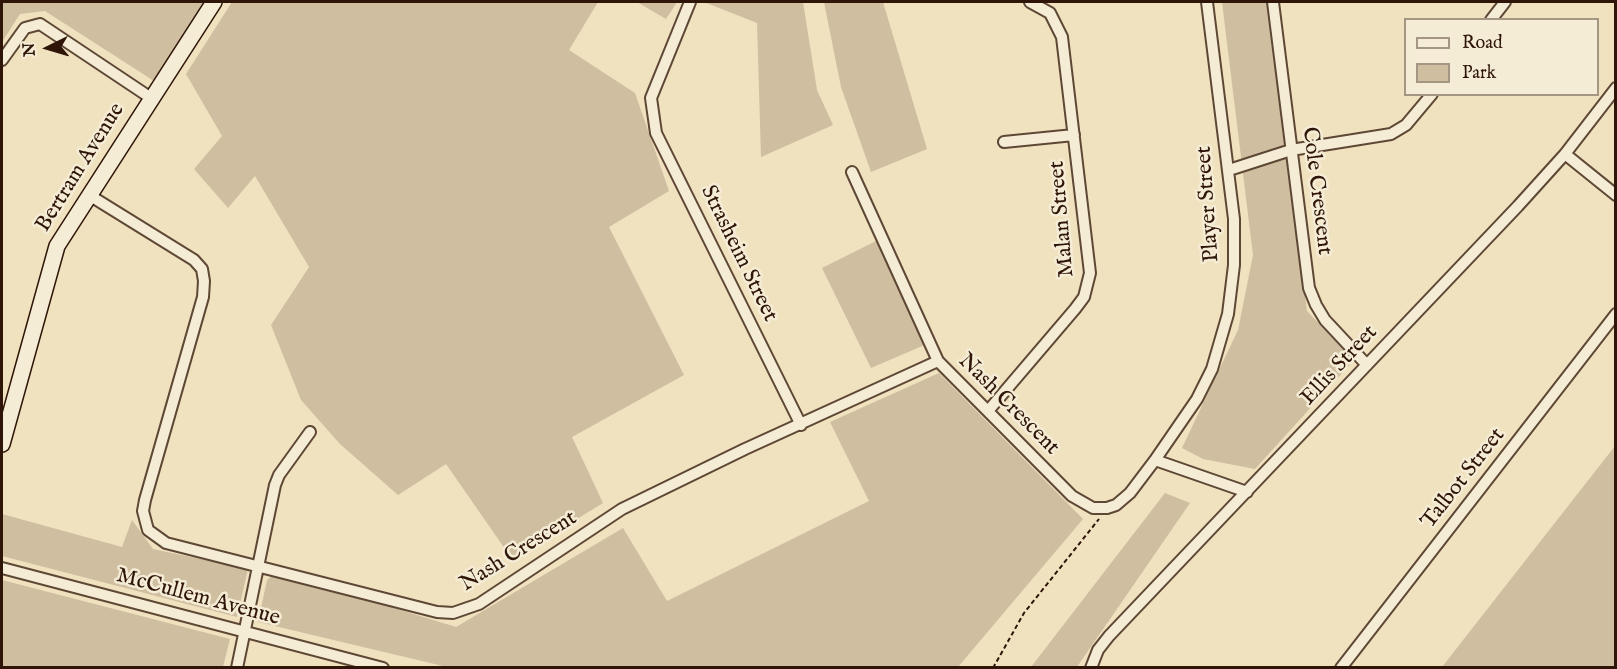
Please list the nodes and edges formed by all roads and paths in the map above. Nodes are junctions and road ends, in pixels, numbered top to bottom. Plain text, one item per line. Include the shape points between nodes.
1 (214, 2) edge
2 (690, 2) edge
3 (1030, 2) edge
4 (1207, 2) edge
5 (1274, 2) edge
6 (1505, 2) edge
7 (1493, 18) edge
8 (2, 60) edge
9 (1616, 88) edge
10 (1430, 96) edge
11 (152, 98) junction
12 (1074, 135) junction
13 (1004, 142) dead end
14 (1291, 150) junction
15 (1565, 154) junction
16 (1228, 170) junction
17 (852, 172) dead end
18 (89, 195) junction
19 (1616, 195) edge
20 (1616, 314) edge
21 (938, 361) junction
22 (1367, 365) junction
23 (988, 411) junction
24 (801, 425) junction
25 (310, 432) dead end
26 (2, 444) edge
27 (1155, 460) junction
28 (1247, 492) junction
29 (1107, 508) junction
30 (258, 566) junction
31 (2, 568) edge
32 (246, 630) junction
33 (237, 668) edge
34 (383, 668) edge
35 (993, 668) edge
36 (1091, 668) edge
37 (1341, 668) edge

1 - 11 street, Bertram Avenue
2 - 24 street, Strasheim Street via 651,98 656,133
3 - 12 street, Malan Street via 1050,13 1062,37
4 - 16 street, Player Street
5 - 14 street, Cole Crescent
6 - 7 street
8 - 11 street via 25,28 40,24
9 - 15 street, Ellis Street
10 - 14 street via 1406,125 1391,134
11 - 18 street, Bertram Avenue
12 - 13 street
12 - 23 street, Malan Street via 1090,260 1089,286 1075,309
14 - 16 street
14 - 22 street, Cole Crescent via 1312,296 1325,320
15 - 19 street
15 - 22 street, Ellis Street
16 - 27 street, Player Street via 1234,265 1228,314 1212,369 1197,399
17 - 21 street
18 - 26 street, Bertram Avenue via 66,229 50,265
18 - 30 street, Nash Crescent via 194,260 202,269 203,297 145,500 145,522 155,537 166,543
20 - 37 street, Talbot Street
21 - 23 street, Nash Crescent
21 - 24 street, Nash Crescent
22 - 28 street, Ellis Street
23 - 29 street, Nash Crescent via 1072,496 1088,506
24 - 30 street, Nash Crescent via 622,509 499,592 464,610 437,612
25 - 30 street via 274,485
27 - 28 street
27 - 29 street, Player Street via 1130,493
28 - 36 street, Ellis Street via 1109,636
29 - 35 path via 1024,613
30 - 32 street
31 - 32 street, McCullem Avenue
32 - 33 street
32 - 34 street, McCullem Avenue

